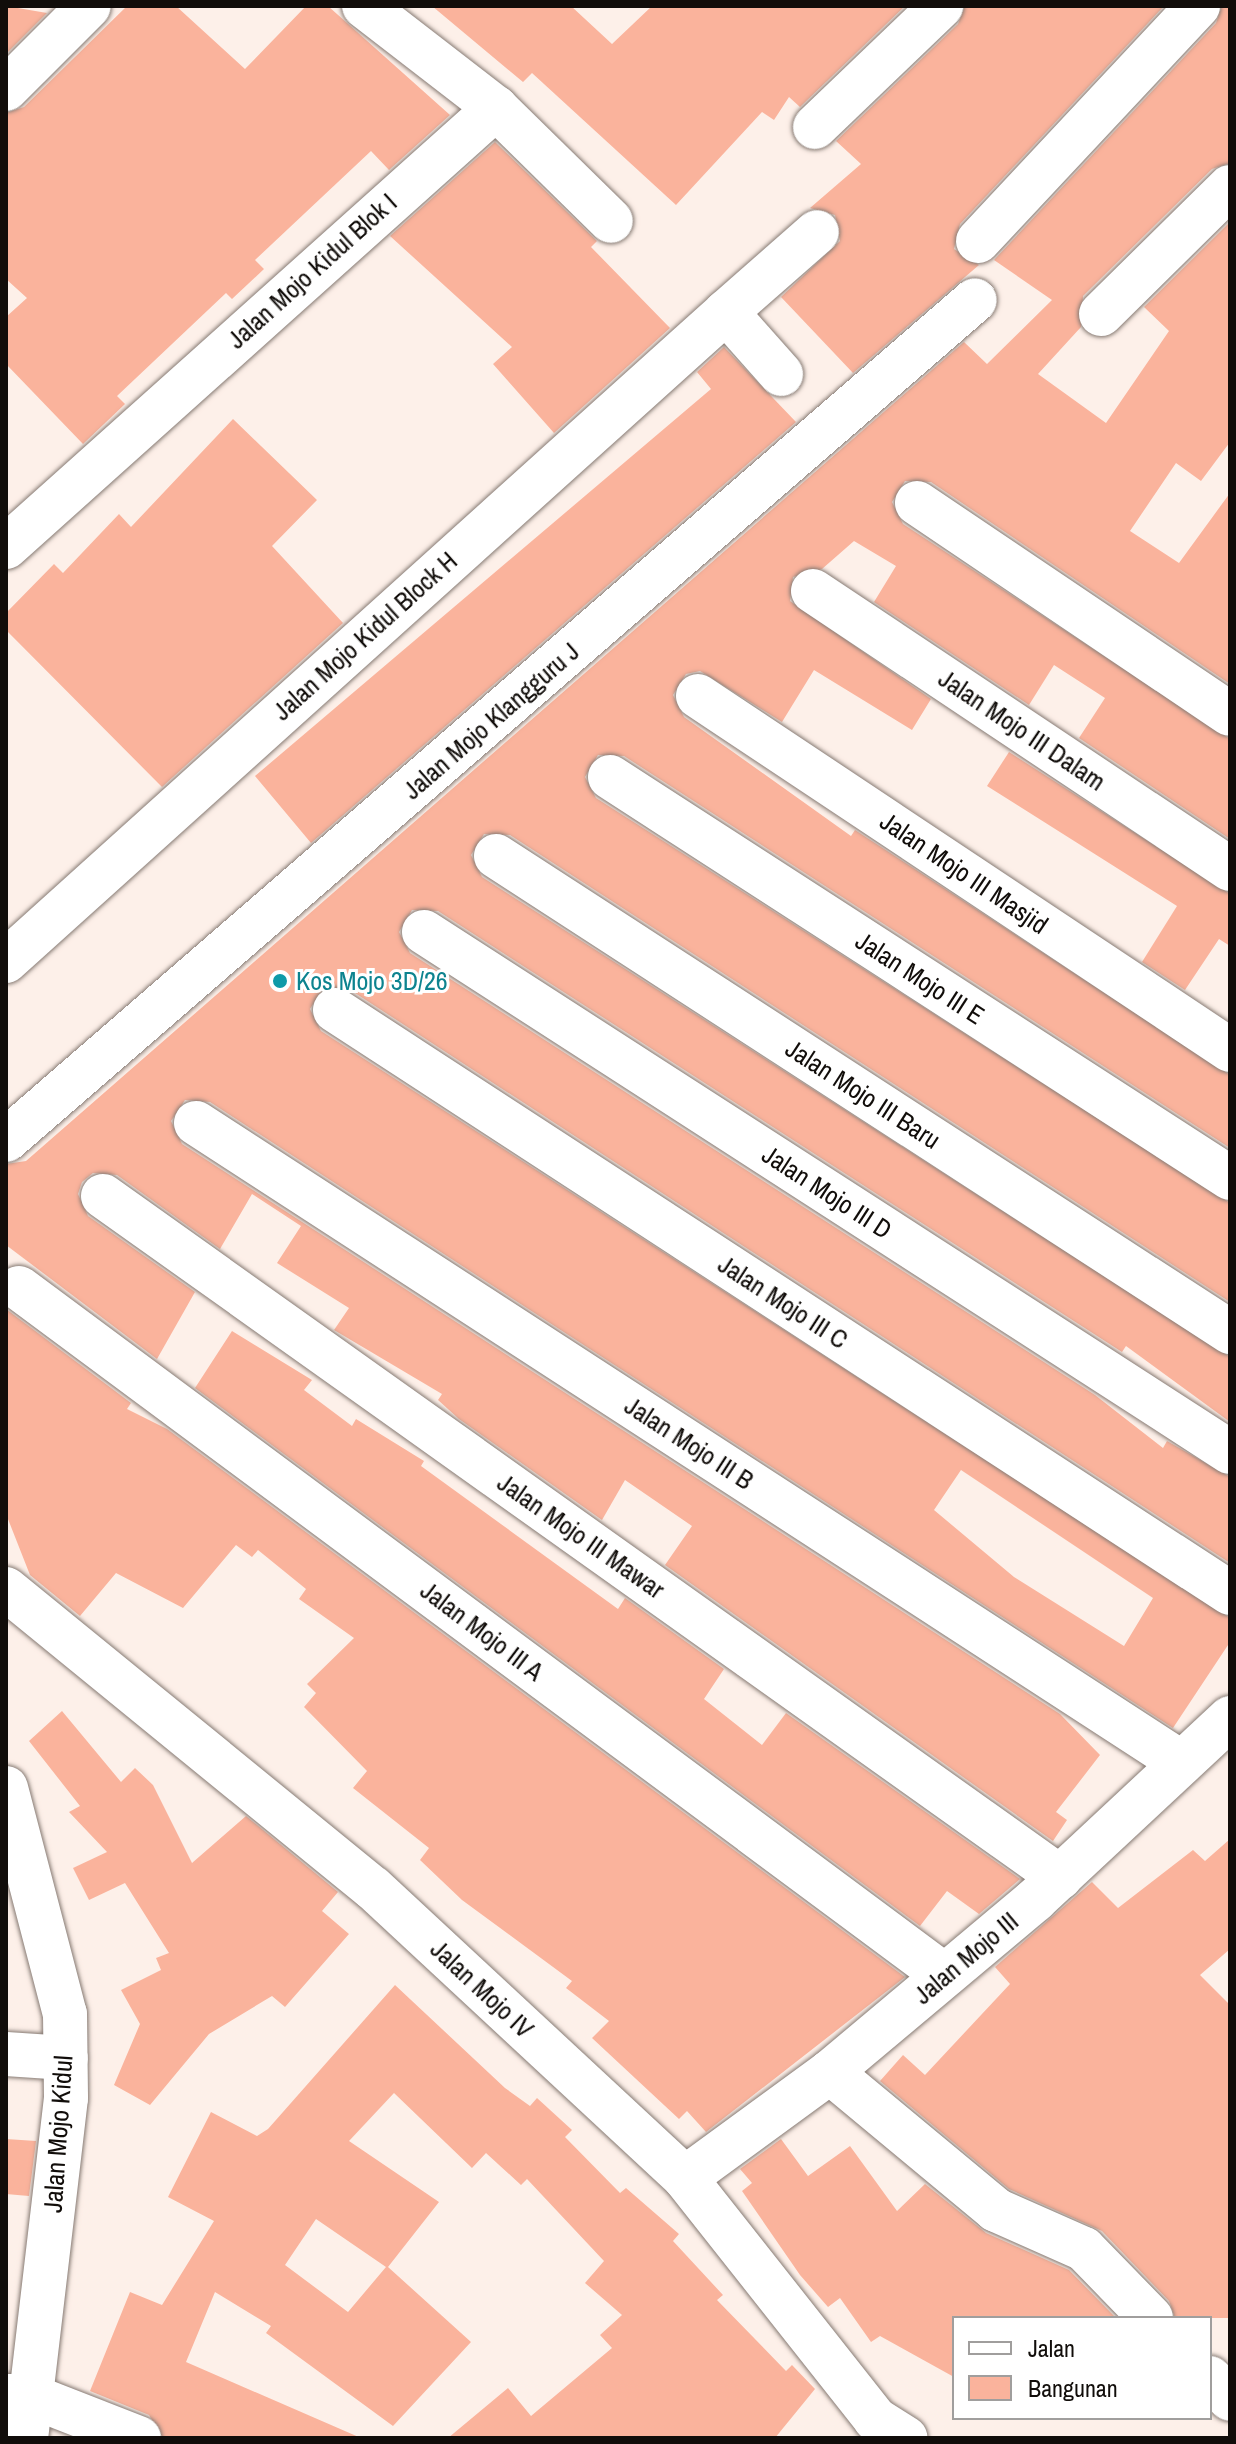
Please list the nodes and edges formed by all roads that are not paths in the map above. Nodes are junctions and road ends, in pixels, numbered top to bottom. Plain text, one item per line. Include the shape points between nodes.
1 (89, 6) edge
2 (364, 6) edge
3 (941, 6) edge
4 (1198, 6) edge
5 (6, 89) edge
6 (496, 108) junction
7 (815, 127) dead end
8 (1230, 187) edge
9 (611, 221) dead end
10 (817, 232) dead end
11 (978, 241) dead end
12 (975, 300) dead end
13 (726, 312) junction
14 (1101, 314) dead end
15 (781, 374) dead end
16 (917, 503) dead end
17 (6, 547) edge
18 (813, 591) dead end
19 (698, 696) dead end
20 (1230, 714) edge
21 (610, 777) dead end
22 (496, 856) dead end
23 (1230, 869) edge
24 (424, 932) dead end
25 (6, 961) edge
26 (335, 1010) dead end
27 (1230, 1050) edge
28 (196, 1123) dead end
29 (6, 1140) edge
30 (1230, 1178) edge
31 (103, 1196) dead end
32 (19, 1288) dead end
33 (1230, 1332) edge
34 (1230, 1452) edge
35 (1230, 1593) edge
36 (9, 1596) edge
37 (1230, 1718) edge
38 (1182, 1763) junction
39 (6, 1788) edge
40 (1060, 1877) junction
41 (944, 1975) junction
42 (6, 2054) edge
43 (66, 2058) junction
44 (830, 2072) junction
45 (685, 2178) junction
46 (1149, 2316) edge
47 (1212, 2380) edge
48 (1230, 2399) edge
49 (21, 2410) edge
50 (139, 2438) edge
51 (906, 2438) edge

1 - 5 street
2 - 6 street
3 - 7 street
4 - 11 street
6 - 9 street
6 - 17 street, Jalan Mojo Kidul Blok I
8 - 14 street
10 - 13 street, Jalan Mojo Kidul Block H
12 - 29 street, Jalan Mojo Klangguru J
13 - 15 street
13 - 25 street, Jalan Mojo Kidul Block H
16 - 20 street
18 - 23 street, Jalan Mojo III Dalam
19 - 27 street, Jalan Mojo III Masjid
21 - 30 street, Jalan Mojo III E
22 - 33 street, Jalan Mojo III Baru
24 - 34 street, Jalan Mojo III D
26 - 35 street, Jalan Mojo III C
28 - 38 street, Jalan Mojo III B
31 - 40 street, Jalan Mojo III Mawar
32 - 41 street, Jalan Mojo III A
36 - 45 street, Jalan Mojo IV via 373,1888
37 - 38 street, Jalan Mojo III
38 - 40 street, Jalan Mojo III
39 - 43 street, Jalan Mojo Kidul via 65,2014
40 - 41 street, Jalan Mojo III
41 - 44 street, Jalan Mojo III
42 - 43 street
43 - 49 street, Jalan Mojo Kidul
44 - 45 street, Jalan Mojo III
44 - 46 street via 996,2210 1084,2249
45 - 51 street, Jalan Mojo IV via 875,2419
47 - 48 street
49 - 50 street

